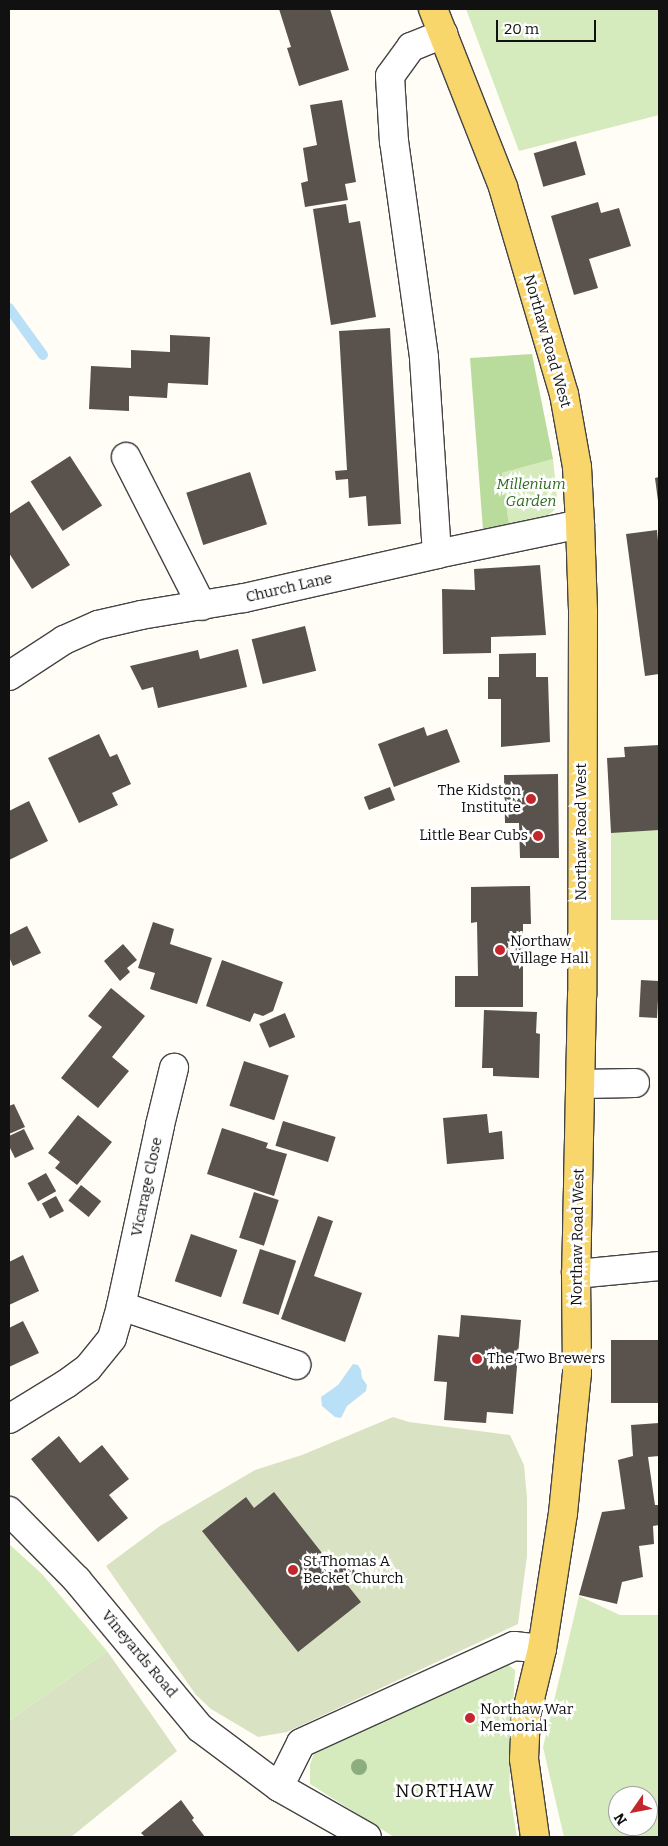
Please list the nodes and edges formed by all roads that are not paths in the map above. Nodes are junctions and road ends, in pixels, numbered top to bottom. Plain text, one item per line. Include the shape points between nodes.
1 (434, 9) edge
2 (444, 34) junction
3 (126, 457) dead end
4 (580, 524) junction
5 (437, 554) junction
6 (202, 606) junction
7 (9, 676) edge
8 (174, 1068) dead end
9 (635, 1083) dead end
10 (581, 1084) junction
11 (659, 1266) edge
12 (576, 1274) junction
13 (122, 1306) junction
14 (296, 1365) dead end
15 (9, 1419) edge
16 (9, 1510) edge
17 (542, 1649) junction
18 (279, 1787) junction
19 (367, 1837) edge
20 (535, 1837) edge

1 - 2 main road, Northaw Road West
2 - 4 main road, Northaw Road West via 503,187 564,394 577,467
2 - 5 street via 411,47 390,76 394,142 424,357
3 - 6 street
4 - 5 street, Church Lane
4 - 10 main road, Northaw Road West via 583,612
5 - 6 street, Church Lane
6 - 7 street, Church Lane via 98,625 64,640
8 - 13 street, Vicarage Close
9 - 10 street
10 - 12 main road, Northaw Road West
11 - 12 street
12 - 17 main road, Northaw Road West via 577,1373 563,1513
13 - 14 street
13 - 15 street, Vicarage Close via 112,1338 88,1368
16 - 18 street, Vineyards Road via 77,1580 200,1728
17 - 18 street via 514,1646 301,1743
17 - 20 main road, Northaw Road West via 526,1715 524,1758
18 - 19 street, Vineyards Road

